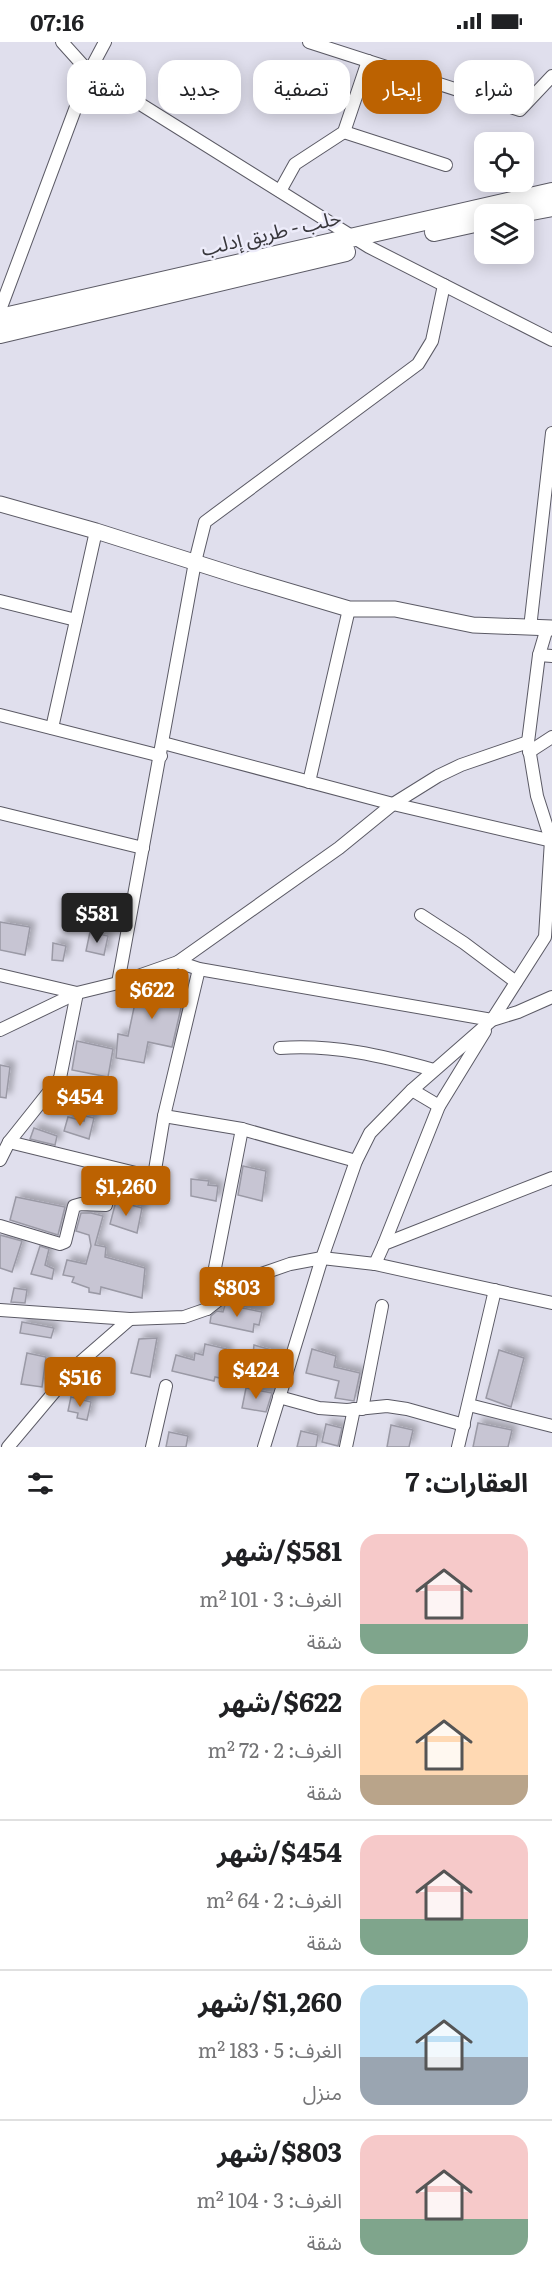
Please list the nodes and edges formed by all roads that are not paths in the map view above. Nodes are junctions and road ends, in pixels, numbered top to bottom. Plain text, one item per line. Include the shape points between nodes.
1 (62, 42) edge
2 (105, 42) edge
3 (309, 42) edge
4 (78, 60) edge
5 (95, 60) edge
6 (365, 60) edge
7 (552, 75) edge
8 (362, 79) edge
9 (442, 85) edge
10 (146, 108) edge
11 (73, 114) edge
12 (344, 132) junction
13 (446, 165) dead end
14 (280, 191) junction
15 (552, 192) edge
16 (552, 207) edge
17 (534, 210) edge
18 (474, 223) edge
19 (362, 242) junction
20 (444, 285) junction
21 (0, 310) edge
22 (0, 318) edge
23 (0, 334) edge
24 (552, 339) edge
25 (552, 433) edge
26 (0, 504) edge
27 (96, 531) junction
28 (195, 562) junction
29 (0, 601) edge
30 (349, 609) junction
31 (76, 620) junction
32 (530, 628) junction
33 (550, 628) edge
34 (546, 656) edge
35 (0, 715) edge
36 (52, 728) junction
37 (552, 737) edge
38 (528, 747) junction
39 (162, 750) junction
40 (309, 782) junction
41 (393, 804) junction
42 (0, 813) edge
43 (551, 840) edge
44 (143, 848) junction
45 (421, 915) dead end
46 (548, 940) edge
47 (178, 962) junction
48 (199, 969) junction
49 (0, 975) edge
50 (516, 982) junction
51 (118, 983) junction
52 (77, 993) junction
53 (552, 997) edge
54 (492, 1020) junction
55 (0, 1030) edge
56 (280, 1048) dead end
57 (434, 1071) junction
58 (412, 1090) junction
59 (439, 1106) junction
60 (164, 1116) junction
61 (242, 1129) junction
62 (9, 1142) junction
63 (0, 1160) edge
64 (356, 1161) junction
65 (116, 1169) junction
66 (551, 1176) edge
67 (0, 1226) edge
68 (384, 1244) junction
69 (322, 1258) junction
70 (375, 1264) junction
71 (495, 1290) junction
72 (552, 1303) edge
73 (382, 1306) dead end
74 (207, 1309) junction
75 (0, 1310) edge
76 (130, 1319) junction
77 (165, 1386) dead end
78 (279, 1397) junction
79 (468, 1405) junction
80 (358, 1409) junction
81 (464, 1425) junction
82 (552, 1426) edge
83 (8, 1447) edge
84 (152, 1447) edge
85 (264, 1447) edge
86 (346, 1447) edge
87 (458, 1447) edge

1 - 4 street
2 - 5 street
3 - 6 street
7 - 9 street via 520,110
8 - 12 street
10 - 14 street
11 - 21 street
12 - 13 street
12 - 14 street via 295,164
14 - 19 street
15 - 19 main road, حلب - طريق إدلب
16 - 17 main road
18 - 19 main road, حلب - طريق إدلب
19 - 20 street
19 - 22 main road, حلب - طريق إدلب
19 - 23 main road, حلب - طريق إدلب
20 - 24 street
20 - 28 street via 432,341 418,364 205,522
25 - 32 street
26 - 27 street
27 - 28 street
27 - 31 street
28 - 30 street
28 - 39 street
29 - 31 street
30 - 32 street via 394,609 473,625
30 - 40 street
31 - 36 street
32 - 33 street
33 - 34 street
34 - 38 street
35 - 36 street
36 - 39 street
37 - 38 street
38 - 41 street via 461,765
38 - 43 street via 537,796
39 - 40 street
39 - 44 street
40 - 41 street
41 - 43 street
41 - 47 street via 339,848
42 - 44 street
43 - 46 street
44 - 51 street
45 - 50 street
46 - 50 street
47 - 48 street
47 - 51 street
48 - 54 street
48 - 60 street
49 - 52 street
50 - 54 street
51 - 52 street
52 - 55 street
52 - 62 street via 60,1078
53 - 54 street
54 - 57 street
54 - 59 street
56 - 57 street via 308,1046 350,1051
57 - 58 street
58 - 59 street
58 - 64 street via 370,1133
59 - 68 street
60 - 61 street
60 - 65 street via 152,1175
61 - 64 street
61 - 74 street
62 - 63 street
62 - 65 street
64 - 69 street
65 - 67 street via 106,1205 74,1206 65,1242 60,1244
66 - 68 street
68 - 70 street
69 - 70 street
69 - 74 street via 244,1280
69 - 78 street
70 - 71 street
71 - 72 street
71 - 79 street
73 - 80 street
74 - 76 street via 184,1317
75 - 76 street
76 - 83 street via 77,1365
77 - 84 street
78 - 80 street via 320,1408
78 - 85 street
79 - 81 street
79 - 82 street
80 - 81 street via 407,1409
80 - 86 street
81 - 87 street

